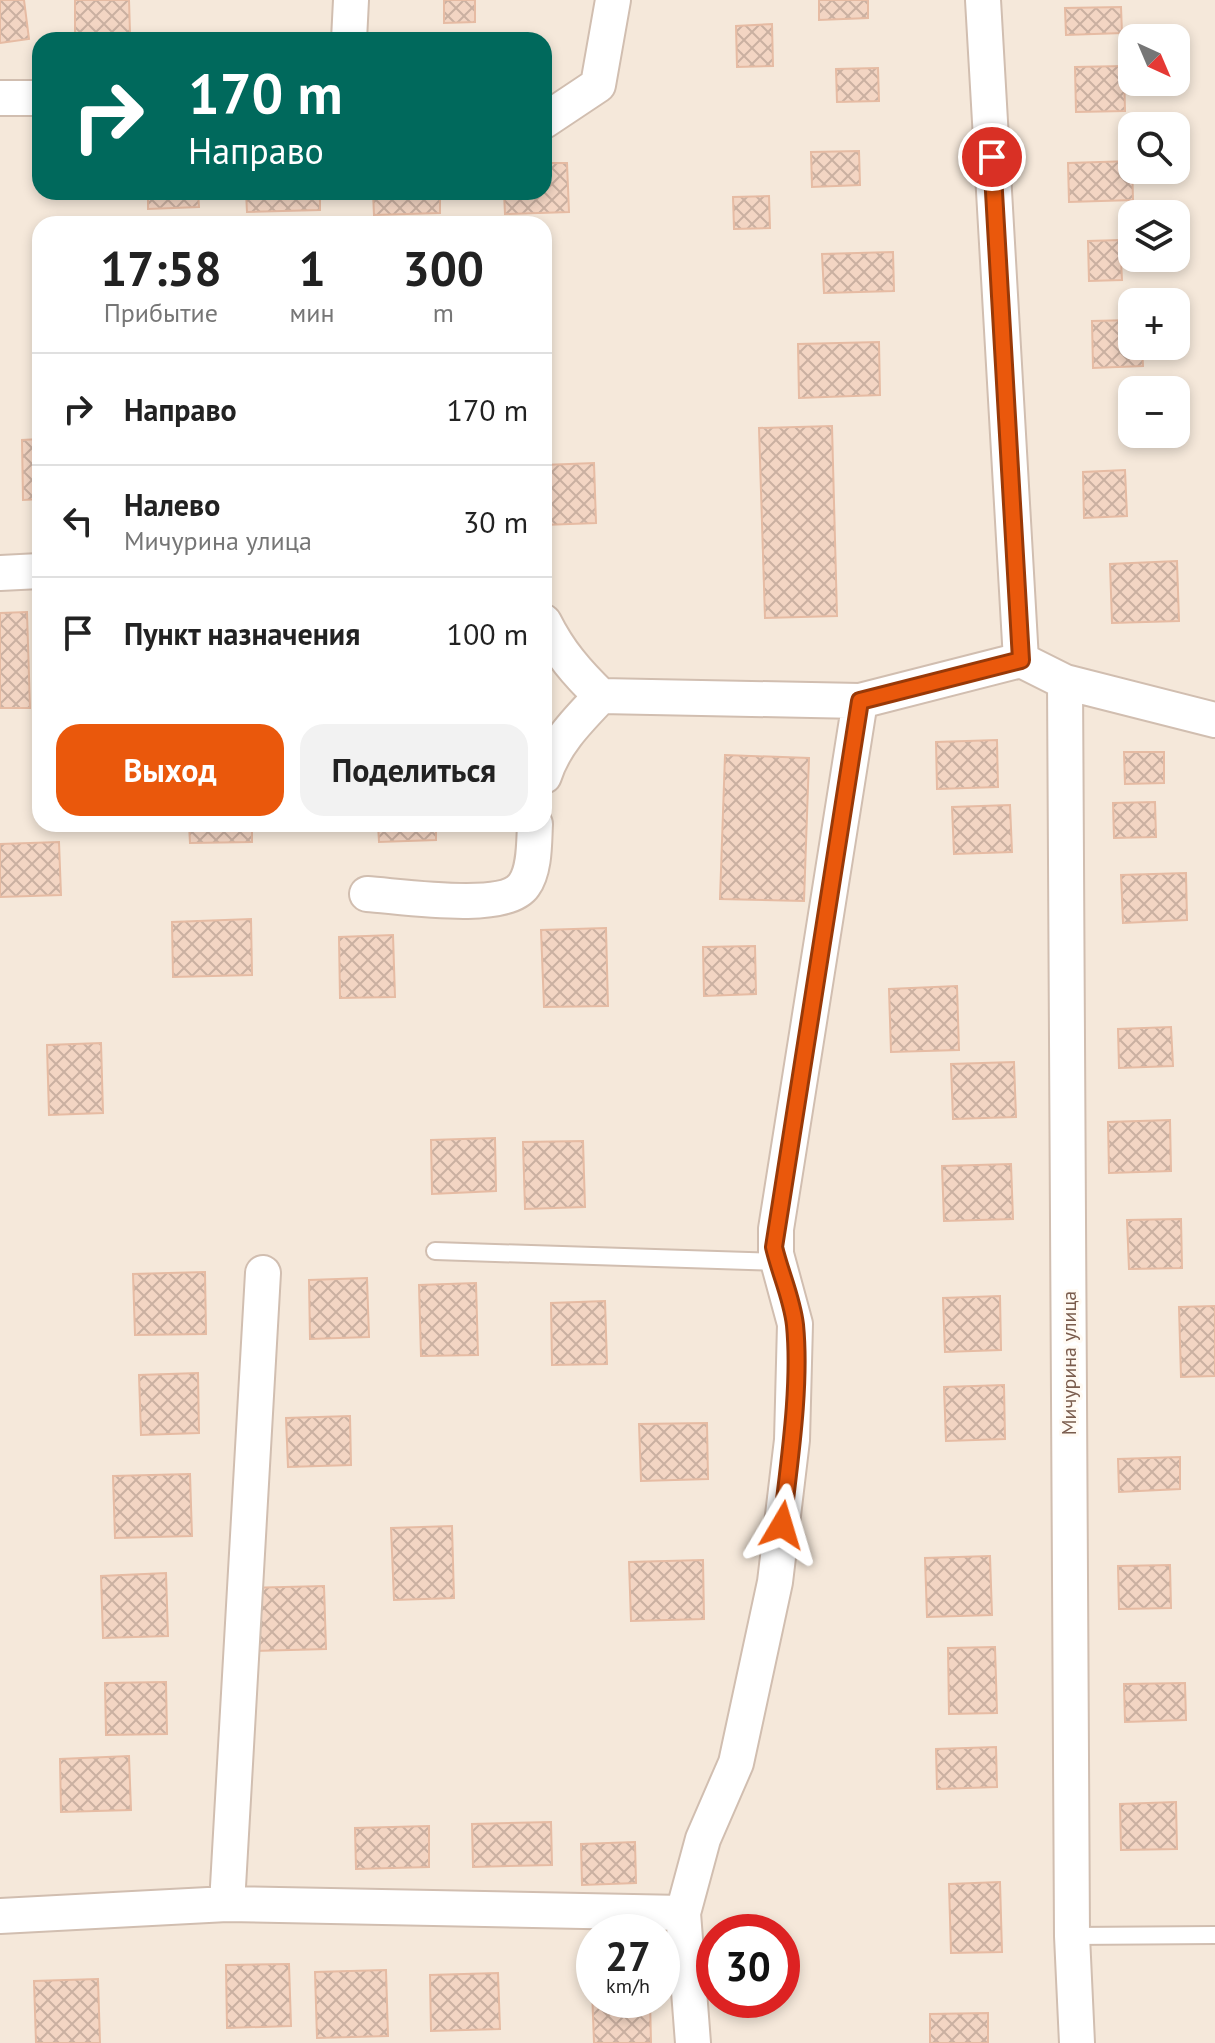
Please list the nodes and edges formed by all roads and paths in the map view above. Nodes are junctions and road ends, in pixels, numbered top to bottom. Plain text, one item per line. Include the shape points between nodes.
1 (351, 0) edge
2 (613, 0) edge
3 (983, 0) edge
4 (349, 32) edge
5 (0, 98) edge
6 (32, 98) edge
7 (552, 116) edge
8 (32, 571) edge
9 (0, 573) edge
10 (552, 637) edge
11 (1021, 660) junction
12 (1065, 682) junction
13 (601, 696) junction
14 (860, 701) junction
15 (1215, 720) edge
16 (552, 755) edge
17 (534, 832) edge
18 (367, 894) dead end
19 (435, 1251) dead end
20 (779, 1262) junction
21 (263, 1273) dead end
22 (227, 1904) junction
23 (683, 1913) junction
24 (0, 1916) edge
25 (1215, 1935) edge
26 (1072, 1936) junction
27 (693, 2043) edge
28 (1077, 2043) edge

1 - 4 street
2 - 7 street via 598,85
3 - 11 street
5 - 6 street
8 - 9 street
10 - 13 street
11 - 12 street
11 - 14 street
12 - 15 street
12 - 26 street, Мичурина улица
13 - 14 street
13 - 16 street
14 - 20 street via 776,1229
17 - 18 street via 529,874 517,893 487,901
19 - 20 lane
20 - 23 street via 796,1346 792,1440 775,1582 736,1763 703,1839
21 - 22 street
22 - 23 street
22 - 24 street
23 - 27 street
25 - 26 lane
26 - 28 street, Мичурина улица

